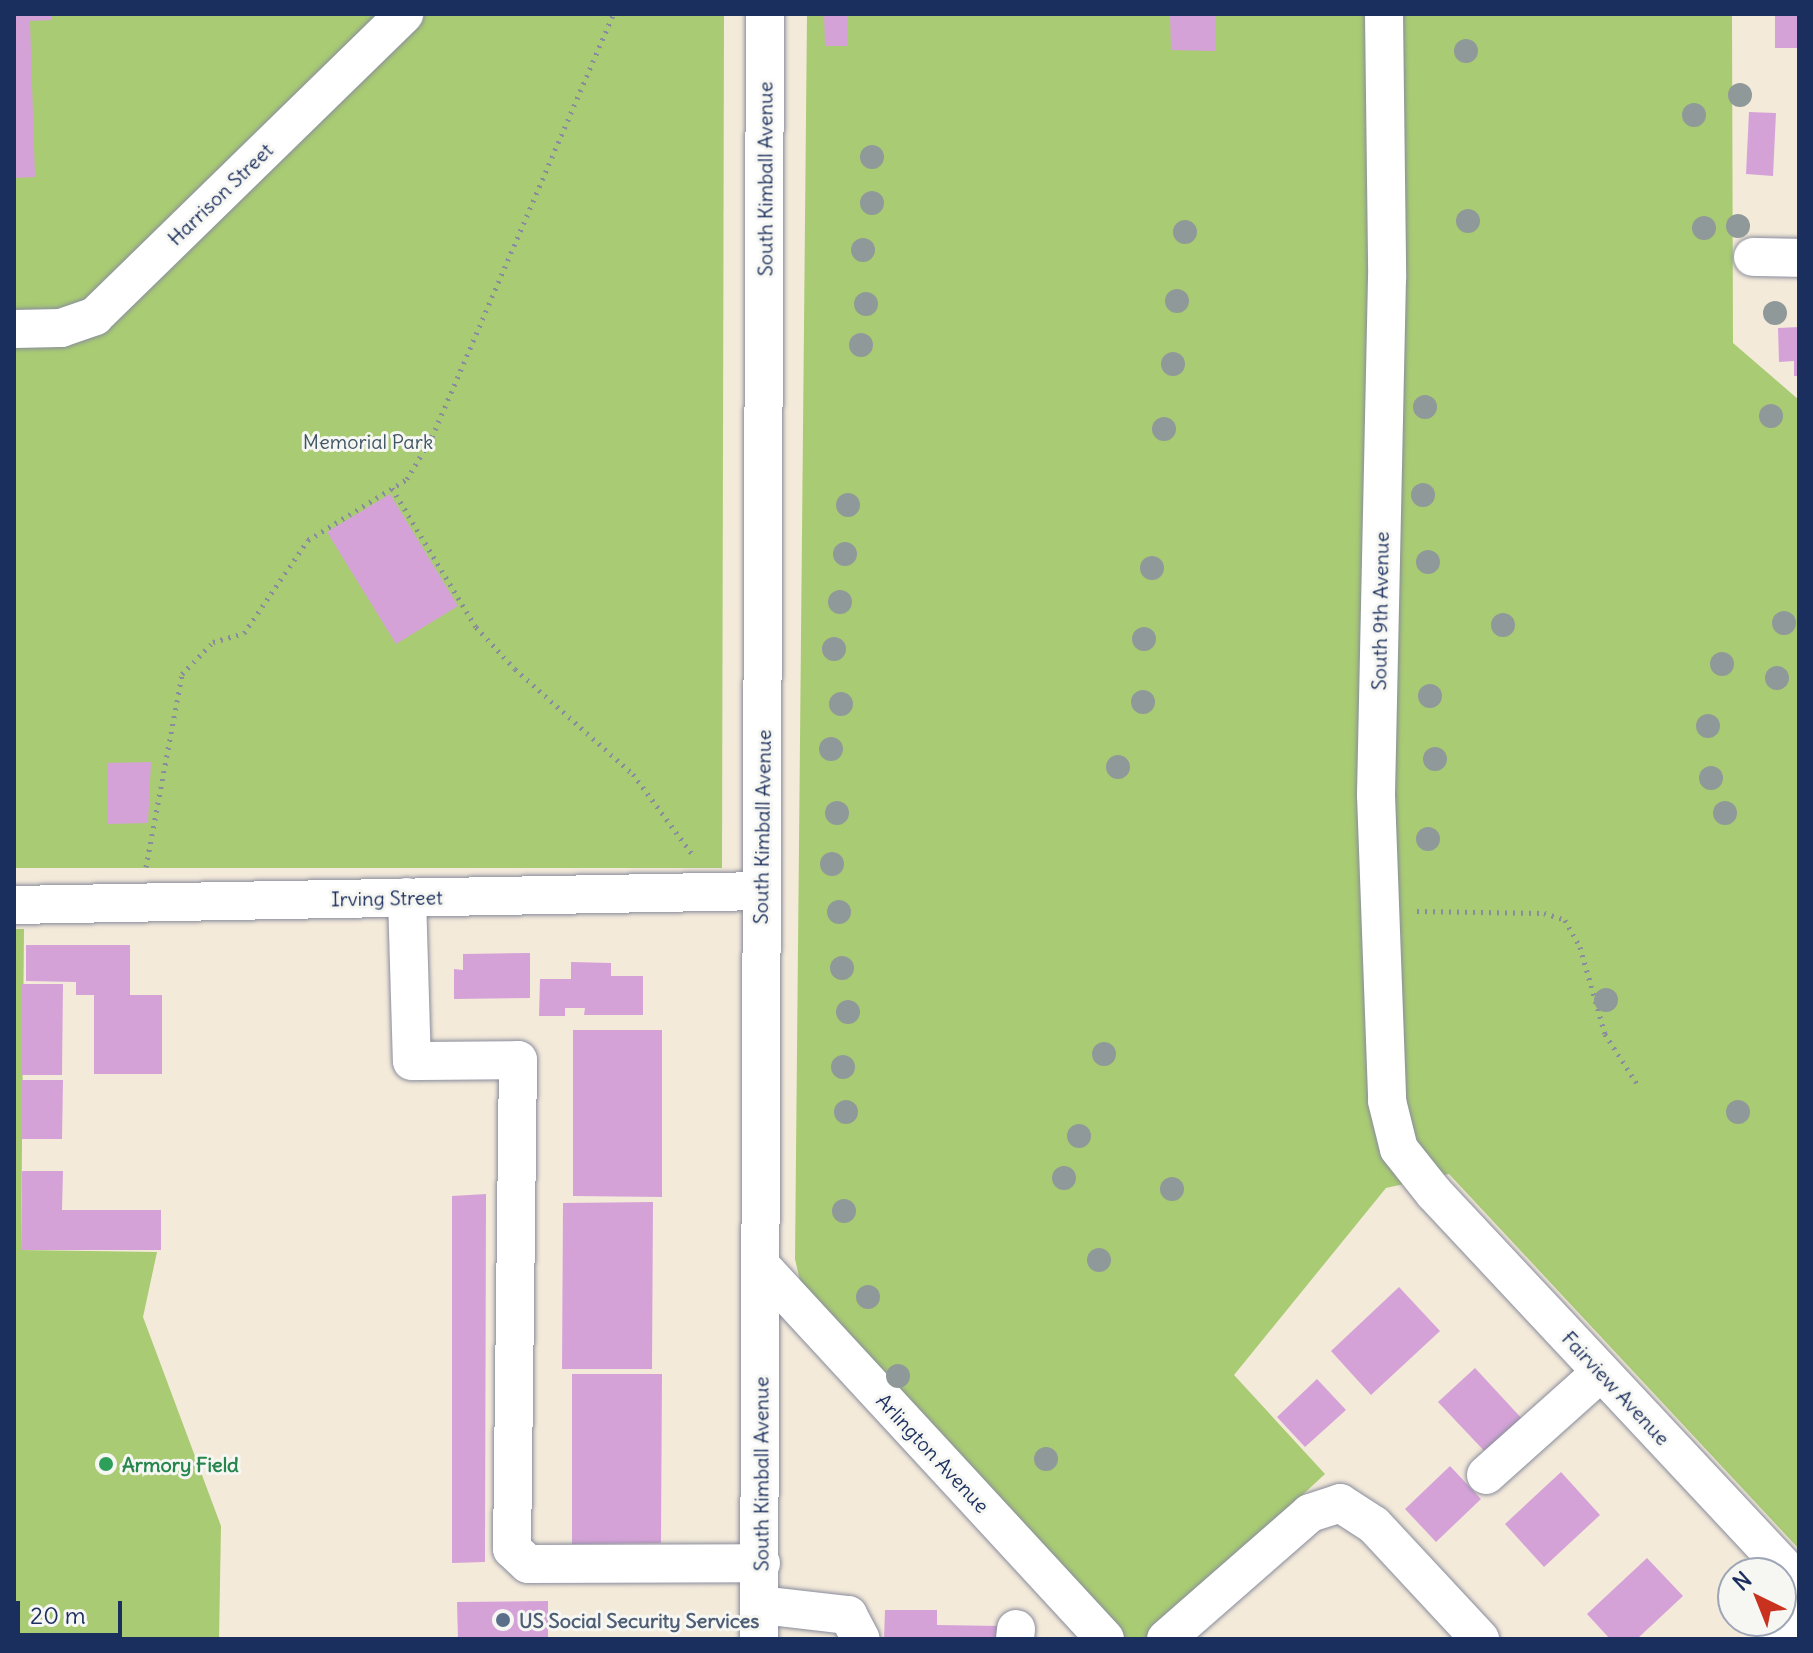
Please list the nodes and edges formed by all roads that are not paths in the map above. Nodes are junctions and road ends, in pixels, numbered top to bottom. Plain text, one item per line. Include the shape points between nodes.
1 (404, 14) edge
2 (765, 14) edge
3 (1384, 14) edge
4 (1753, 257) dead end
5 (1799, 258) edge
6 (14, 329) edge
7 (761, 891) junction
8 (407, 897) junction
9 (14, 905) edge
10 (1434, 1193) joint
11 (762, 1267) junction
12 (1601, 1372) junction
13 (1486, 1475) dead end
14 (761, 1563) junction
15 (1799, 1583) edge
16 (1799, 1619) edge
17 (760, 1622) edge
18 (861, 1639) edge
19 (1105, 1639) edge
20 (1166, 1639) edge
21 (1480, 1639) edge
22 (1778, 1639) edge

1 - 6 street, Harrison Street via 95,316 61,328
2 - 7 street, South Kimball Avenue
3 - 10 street, South 9th Avenue via 1387,278 1376,795 1387,1101 1399,1149
4 - 5 street
7 - 8 street, Irving Street
7 - 11 street, South Kimball Avenue
8 - 9 street, Irving Street
8 - 14 street via 412,1061 518,1060 512,1549 528,1564
10 - 12 street, Fairview Avenue
11 - 14 street, South Kimball Avenue
11 - 19 street, Arlington Avenue
12 - 13 street
12 - 15 street, Fairview Avenue
14 - 17 street, South Kimball Avenue
16 - 22 street
17 - 18 street via 848,1615
20 - 21 street via 1310,1513 1340,1503 1374,1525

